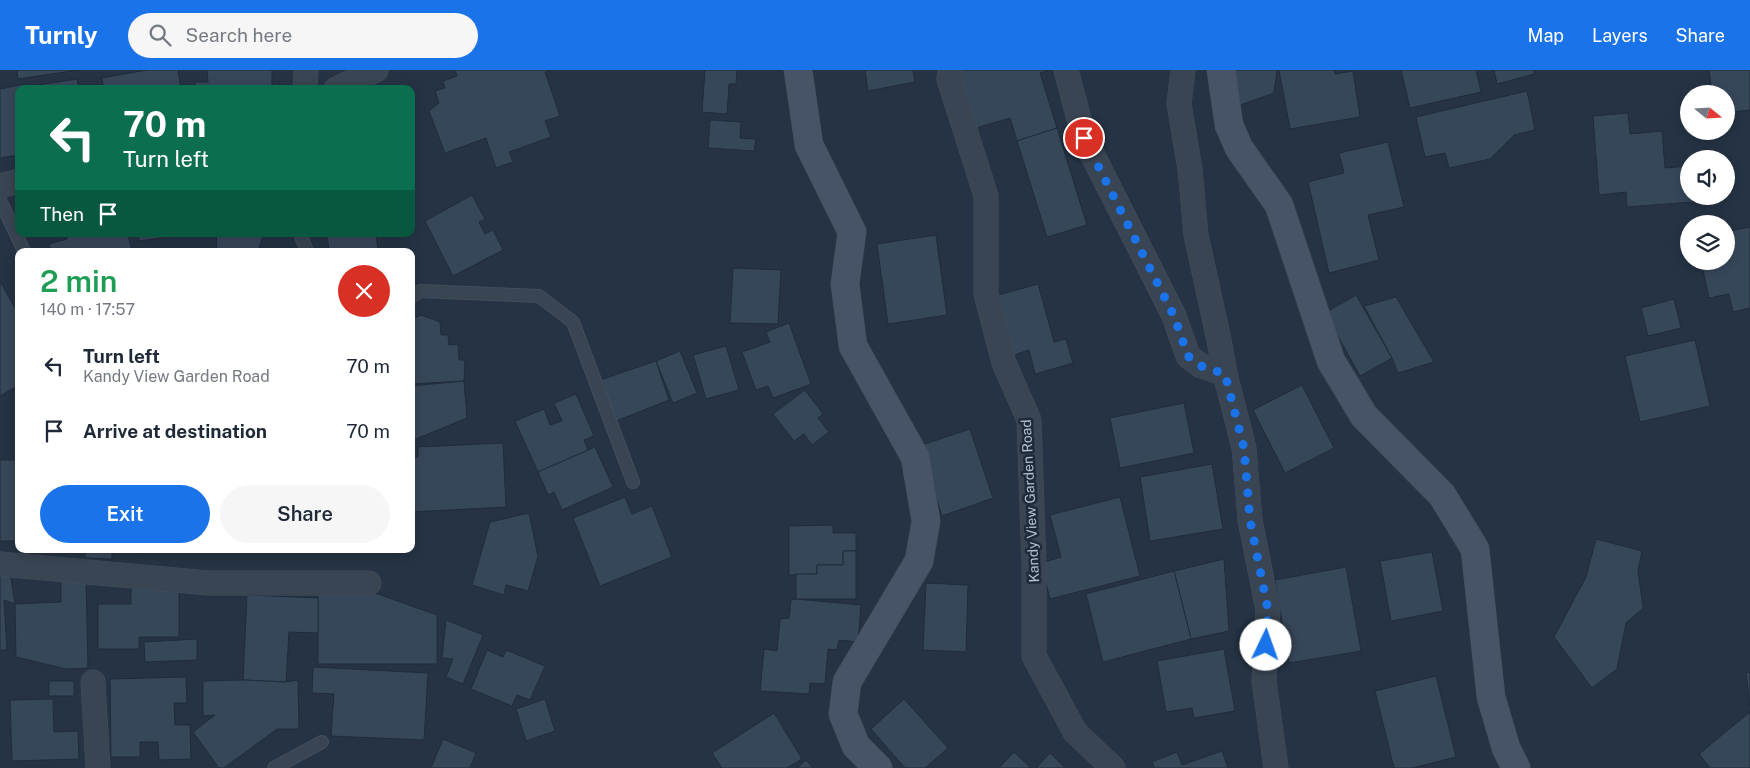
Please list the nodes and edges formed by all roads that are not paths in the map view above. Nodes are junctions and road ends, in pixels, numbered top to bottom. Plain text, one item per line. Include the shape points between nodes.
1 (306, 70) edge
2 (376, 70) edge
3 (798, 70) edge
4 (950, 70) edge
5 (1066, 70) edge
6 (1183, 70) edge
7 (1221, 70) edge
8 (305, 85) edge
9 (344, 85) edge
10 (15, 182) edge
11 (0, 186) edge
12 (0, 200) edge
13 (15, 232) edge
14 (415, 294) edge
15 (1225, 374) junction
16 (633, 482) dead end
17 (0, 564) edge
18 (369, 583) dead end
19 (93, 682) dead end
20 (322, 742) dead end
21 (98, 768) edge
22 (274, 768) edge
23 (878, 768) edge
24 (1112, 768) edge
25 (1276, 768) edge
26 (1516, 768) edge

1 - 8 street
2 - 9 street
3 - 23 street via 809,145 852,232 845,284 852,346 915,458 926,521 919,561 847,682 843,714 856,746
4 - 24 street, Kandy View Garden Road via 949,79 986,196 986,294 1004,363 1029,420 1034,656 1075,732
5 - 15 street via 1084,138 1174,316 1188,356 1201,366
6 - 15 street via 1179,104 1190,169 1196,235
7 - 26 street via 1228,125 1239,148 1280,205 1331,361 1364,416 1442,495 1475,549 1491,697 1506,748
10 - 11 street
12 - 13 lane
14 - 16 lane via 420,291 539,296 572,322
15 - 25 street via 1244,448 1250,520 1268,610 1264,681
17 - 18 street via 208,583
19 - 21 street
20 - 22 lane

